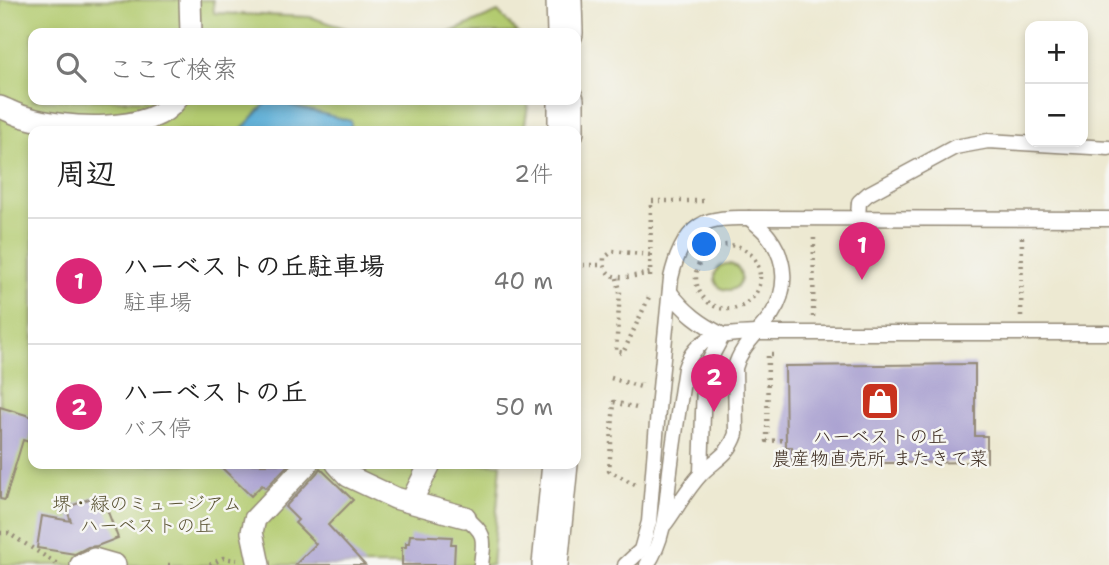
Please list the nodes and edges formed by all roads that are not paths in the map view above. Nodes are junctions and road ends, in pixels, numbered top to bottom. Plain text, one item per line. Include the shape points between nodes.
1 (564, 0) edge
2 (565, 28) edge
3 (172, 105) edge
4 (566, 105) edge
5 (0, 107) edge
6 (124, 126) edge
7 (124, 126) edge
8 (566, 126) edge
9 (1109, 148) edge
10 (749, 218) junction
11 (858, 218) junction
12 (1109, 219) edge
13 (670, 292) junction
14 (755, 333) junction
15 (1109, 333) edge
16 (723, 335) junction
17 (302, 469) edge
18 (342, 469) edge
19 (428, 469) edge
20 (560, 469) edge
21 (701, 474) junction
22 (411, 502) junction
23 (464, 517) joint
24 (664, 526) junction
25 (81, 565) edge
26 (115, 565) edge
27 (259, 565) edge
28 (481, 565) edge
29 (550, 565) edge
30 (625, 565) edge
31 (647, 565) edge

1 - 2 street
3 - 6 street via 150,119
4 - 8 street
5 - 7 street via 61,125
9 - 11 lane via 988,141 955,147 868,194 859,202
10 - 11 lane
10 - 13 lane via 708,221 693,232 675,260
10 - 14 lane via 780,254 784,277 772,313
11 - 12 lane
13 - 16 lane via 693,317
13 - 30 lane via 649,522 641,550
14 - 15 lane
14 - 16 lane
14 - 21 lane via 735,368 736,435 724,454
16 - 21 lane via 704,383
16 - 24 lane via 700,344 685,368
17 - 27 street via 255,519 252,532
18 - 22 street via 348,476
19 - 22 street
20 - 29 street
21 - 24 lane
22 - 23 street
23 - 28 lane via 477,526 484,540
24 - 31 lane
25 - 26 street via 94,559

